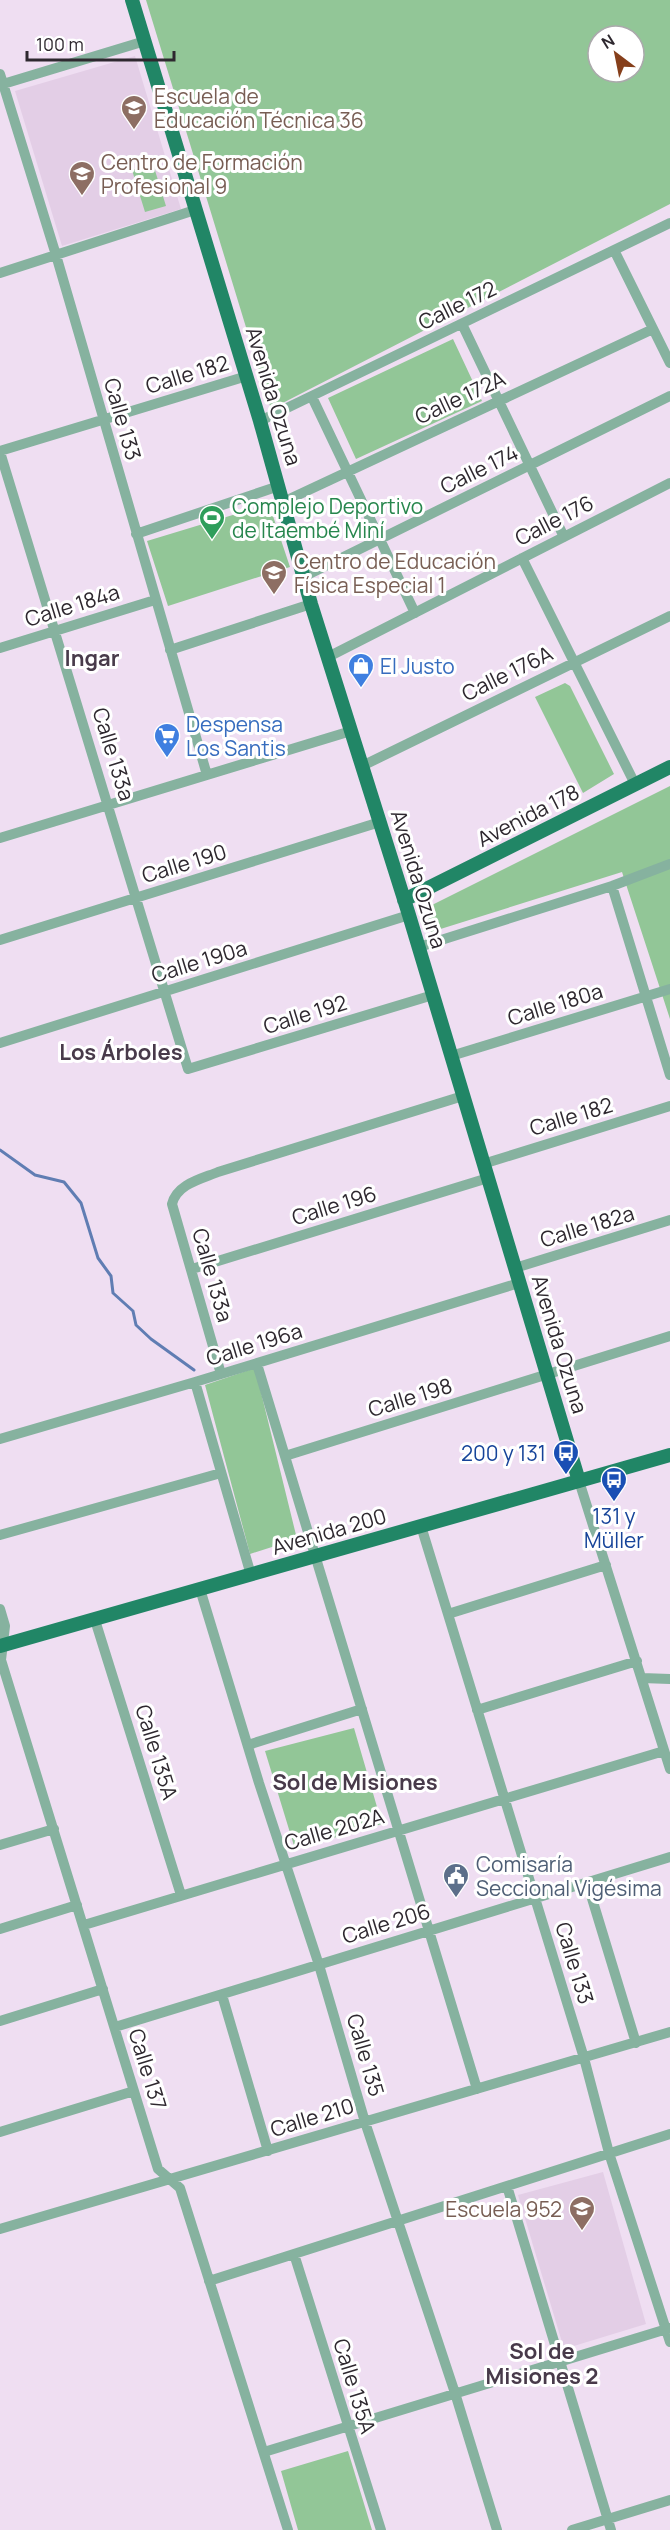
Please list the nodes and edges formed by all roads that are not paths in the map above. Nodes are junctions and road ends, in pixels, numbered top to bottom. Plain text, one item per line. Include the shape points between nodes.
1 (132, 0) edge
2 (146, 41) junction
3 (1, 81) edge
4 (195, 210) junction
5 (670, 223) edge
6 (614, 250) junction
7 (56, 255) junction
8 (0, 273) edge
9 (462, 324) junction
10 (653, 329) junction
11 (667, 348) edge
12 (670, 363) edge
13 (247, 376) junction
14 (670, 396) edge
15 (312, 397) junction
16 (499, 401) junction
17 (102, 420) junction
18 (260, 421) junction
19 (0, 451) edge
20 (530, 465) junction
21 (348, 471) junction
22 (670, 483) edge
23 (279, 486) junction
24 (283, 502) junction
25 (136, 534) junction
26 (564, 537) junction
27 (380, 539) junction
28 (522, 558) junction
29 (305, 576) junction
30 (155, 600) junction
31 (311, 604) junction
32 (415, 613) junction
33 (670, 616) edge
34 (56, 631) junction
35 (0, 648) edge
36 (170, 650) junction
37 (328, 657) junction
38 (574, 662) junction
39 (351, 731) junction
40 (362, 766) junction
41 (670, 767) edge
42 (207, 775) junction
43 (635, 784) junction
44 (109, 804) junction
45 (380, 822) junction
46 (0, 825) edge
47 (2, 837) edge
48 (670, 864) edge
49 (612, 886) junction
50 (137, 898) junction
51 (404, 900) junction
52 (409, 915) junction
53 (0, 940) edge
54 (418, 947) junction
55 (670, 989) edge
56 (166, 992) junction
57 (433, 995) junction
58 (646, 996) junction
59 (0, 1042) edge
60 (451, 1056) junction
61 (188, 1069) joint
62 (670, 1075) edge
63 (463, 1096) junction
64 (670, 1106) edge
65 (483, 1164) junction
66 (488, 1178) junction
67 (670, 1220) edge
68 (515, 1268) junction
69 (192, 1269) junction
70 (519, 1283) junction
71 (670, 1336) edge
72 (257, 1364) junction
73 (221, 1374) junction
74 (546, 1374) junction
75 (195, 1382) junction
76 (0, 1439) edge
77 (670, 1455) edge
78 (285, 1456) junction
79 (221, 1473) junction
80 (579, 1481) junction
81 (421, 1526) junction
82 (0, 1535) edge
83 (315, 1556) junction
84 (606, 1565) junction
85 (250, 1575) junction
86 (200, 1589) junction
87 (0, 1609) edge
88 (448, 1614) junction
89 (95, 1620) junction
90 (2, 1646) edge
91 (637, 1661) junction
92 (642, 1678) junction
93 (670, 1679) edge
94 (362, 1709) junction
95 (477, 1710) junction
96 (248, 1745) junction
97 (664, 1751) junction
98 (670, 1769) edge
99 (504, 1798) junction
100 (54, 1829) junction
101 (399, 1831) junction
102 (0, 1845) edge
103 (670, 1857) edge
104 (286, 1863) junction
105 (587, 1882) junction
106 (181, 1895) junction
107 (535, 1898) junction
108 (77, 1905) junction
109 (84, 1925) junction
110 (0, 1929) edge
111 (429, 1930) junction
112 (319, 1965) junction
113 (103, 1989) junction
114 (222, 1995) junction
115 (0, 2021) edge
116 (115, 2027) junction
117 (670, 2032) edge
118 (636, 2043) junction
119 (584, 2058) junction
120 (477, 2089) junction
121 (134, 2091) junction
122 (365, 2122) junction
123 (0, 2132) edge
124 (670, 2134) edge
125 (268, 2151) junction
126 (609, 2153) junction
127 (169, 2178) junction
128 (507, 2186) junction
129 (397, 2221) junction
130 (0, 2229) edge
131 (294, 2254) junction
132 (209, 2281) junction
133 (668, 2328) edge
134 (670, 2342) edge
135 (560, 2361) junction
136 (455, 2393) junction
137 (347, 2426) junction
138 (264, 2452) junction
139 (670, 2499) edge
140 (608, 2519) junction
141 (288, 2530) edge
142 (381, 2530) edge
143 (497, 2530) edge
144 (573, 2530) edge
145 (612, 2530) edge

1 - 2 main road, Avenida Ozuna
2 - 3 street
2 - 4 main road, Avenida Ozuna
3 - 7 street, Calle 133
4 - 7 street
4 - 13 main road, Avenida Ozuna
5 - 6 street, Calle 172
6 - 9 street, Calle 172
6 - 10 street
7 - 8 street
7 - 17 street, Calle 133
9 - 15 street, Calle 172
9 - 16 street
10 - 11 street
10 - 16 street, Calle 172A
11 - 12 street
13 - 17 street, Calle 182
13 - 18 main road, Avenida Ozuna
14 - 20 street, Calle 174
15 - 18 street, Calle 172
15 - 21 street
16 - 20 street
16 - 21 street, Calle 172A
17 - 19 street, Calle 182
17 - 25 street, Calle 133
18 - 23 main road, Avenida Ozuna
19 - 34 street, Calle 133a
20 - 26 street
20 - 27 street, Calle 174
21 - 24 street, Calle 172A
21 - 27 street
22 - 26 street, Calle 176
23 - 24 main road, Avenida Ozuna
23 - 25 street
24 - 29 main road, Avenida Ozuna
25 - 30 street, Calle 133
26 - 28 street, Calle 176
27 - 29 street, Calle 174
27 - 32 street
28 - 32 street, Calle 176
28 - 38 street
29 - 31 main road, Avenida Ozuna
30 - 34 street, Calle 184a
30 - 36 street, Calle 133
31 - 36 street
31 - 37 main road, Avenida Ozuna
32 - 37 street, Calle 176
33 - 38 street, Calle 176A
34 - 35 street, Calle 184a
34 - 44 street, Calle 133a
36 - 42 street, Calle 133
37 - 39 main road, Avenida Ozuna
38 - 40 street, Calle 176A
38 - 43 street
39 - 40 main road, Avenida Ozuna
39 - 42 street
40 - 45 main road, Avenida Ozuna
41 - 43 main road, Avenida 178
42 - 44 street
43 - 51 main road, Avenida 178
44 - 47 street
44 - 50 street, Calle 133a
45 - 50 street, Calle 190
45 - 51 main road, Avenida Ozuna
46 - 47 street
48 - 49 street
49 - 54 street
49 - 58 street
50 - 53 street, Calle 190
50 - 56 street, Calle 133a
51 - 52 main road, Avenida Ozuna
52 - 54 main road, Avenida Ozuna
52 - 56 street, Calle 190a
54 - 57 main road, Avenida Ozuna
55 - 58 street, Calle 180a
56 - 59 street, Calle 190a
56 - 61 street, Calle 133a
57 - 60 main road, Avenida Ozuna
57 - 61 street, Calle 192
58 - 60 street, Calle 180a
58 - 62 street
60 - 63 main road, Avenida Ozuna
63 - 65 main road, Avenida Ozuna
63 - 69 street, Calle 133a via 218,1172 180,1189 172,1204
64 - 65 street, Calle 182
65 - 66 main road, Avenida Ozuna
66 - 68 main road, Avenida Ozuna
66 - 69 street, Calle 196
67 - 68 street, Calle 182a
68 - 70 main road, Avenida Ozuna
69 - 73 street, Calle 133a
70 - 72 street, Calle 196a
70 - 74 main road, Avenida Ozuna
71 - 74 street, Calle 198
72 - 73 street, Calle 196a
72 - 78 street
73 - 75 street, Calle 196a
74 - 78 street, Calle 198
74 - 80 main road, Avenida Ozuna
75 - 76 street, Calle 196a
75 - 79 street
77 - 80 main road, Avenida 200
78 - 83 street
79 - 82 street
79 - 85 street
80 - 81 main road, Avenida 200
80 - 84 street, Avenida Ozuna
81 - 83 main road, Avenida 200
81 - 88 street, Calle 133
83 - 85 main road, Avenida 200
83 - 94 street
84 - 88 street
84 - 91 street, Avenida Ozuna
85 - 86 main road, Avenida 200
86 - 89 main road, Avenida 200
86 - 96 street, Calle 135
87 - 90 street, Calle 137 via 5,1626
88 - 95 street, Calle 133
89 - 90 main road, Avenida 200
89 - 106 street, Calle 135A
90 - 100 street, Calle 137 via 1,1660
91 - 92 street, Avenida Ozuna
91 - 95 street
92 - 93 street
92 - 97 street, Avenida Ozuna
94 - 96 street
94 - 101 street
95 - 99 street, Calle 133
96 - 104 street, Calle 135
97 - 98 street, Avenida Ozuna
97 - 99 street, Calle 202A
99 - 101 street, Calle 202A
99 - 107 street, Calle 133
100 - 102 street
100 - 108 street, Calle 137
101 - 104 street, Calle 202A
101 - 111 street
103 - 105 street, Calle 206
104 - 106 street, Calle 202A
104 - 112 street, Calle 135
105 - 107 street, Calle 206
105 - 118 street
106 - 109 street, Calle 202A
107 - 111 street, Calle 206
107 - 119 street, Calle 133
108 - 109 street, Calle 137
108 - 110 street
109 - 113 street, Calle 137
111 - 112 street, Calle 206
111 - 120 street
112 - 114 street, Calle 206
112 - 122 street, Calle 135
113 - 115 street
113 - 116 street, Calle 137
114 - 116 street, Calle 206
114 - 125 street
116 - 121 street, Calle 137
117 - 118 street, Calle 210
118 - 119 street, Calle 210
119 - 120 street, Calle 210
119 - 126 street, Calle 133
120 - 122 street, Calle 210
121 - 123 street
121 - 127 street, Calle 137 via 158,2169
122 - 125 street, Calle 210
122 - 129 street, Calle 135
124 - 126 street
125 - 127 street, Calle 210
126 - 128 street
126 - 133 street, Calle 133
127 - 130 street, Calle 210
127 - 132 street, Calle 137 via 180,2188
128 - 129 street
128 - 135 street
129 - 131 street
129 - 136 street, Calle 135
131 - 132 street
131 - 137 street, Calle 135A
132 - 138 street, Calle 137
133 - 134 street, Calle 133
133 - 135 street
135 - 136 street
135 - 140 street
136 - 137 street
136 - 143 street, Calle 135
137 - 138 street
137 - 142 street, Calle 135A
138 - 141 street, Calle 137
139 - 140 street
140 - 144 street
140 - 145 street

